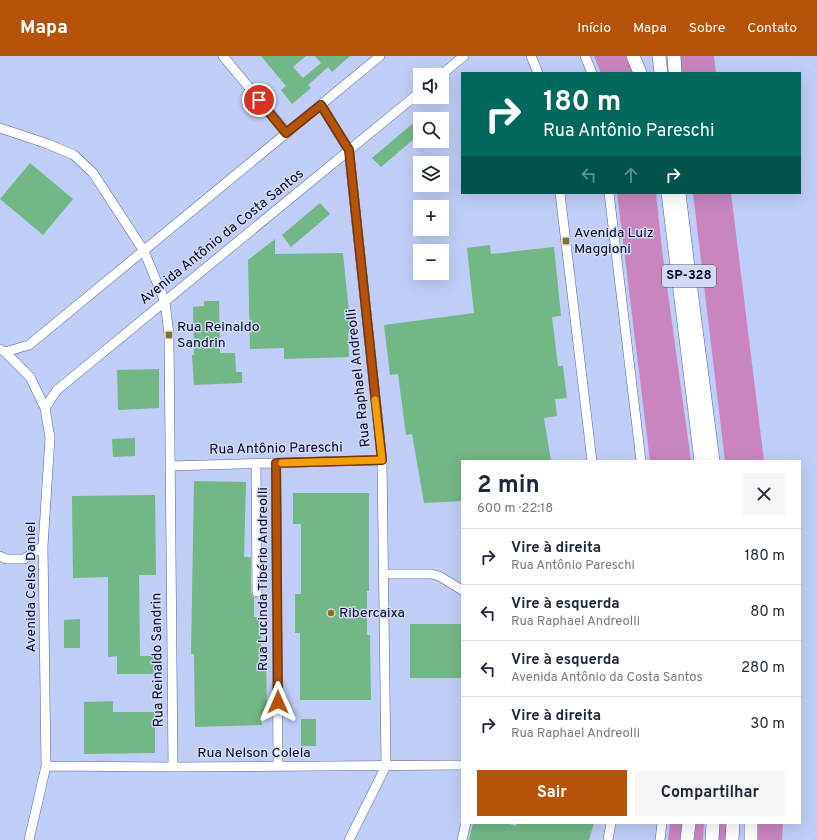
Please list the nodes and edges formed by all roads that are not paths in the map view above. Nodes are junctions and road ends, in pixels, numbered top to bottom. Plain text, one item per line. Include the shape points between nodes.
1 (223, 56) edge
2 (380, 56) edge
3 (464, 56) edge
4 (531, 56) edge
5 (585, 56) edge
6 (633, 56) edge
7 (654, 56) edge
8 (659, 56) edge
9 (674, 56) edge
10 (449, 68) edge
11 (538, 72) edge
12 (592, 72) edge
13 (640, 72) edge
14 (655, 72) edge
15 (662, 72) edge
16 (675, 72) edge
17 (413, 98) edge
18 (321, 105) junction
19 (0, 128) edge
20 (286, 133) junction
21 (349, 150) junction
22 (560, 194) edge
23 (609, 194) edge
24 (660, 194) edge
25 (668, 194) edge
26 (679, 194) edge
27 (144, 251) junction
28 (165, 302) junction
29 (2, 351) edge
30 (687, 353) junction
31 (45, 408) junction
32 (700, 457) edge
33 (382, 460) junction
34 (592, 460) edge
35 (641, 460) edge
36 (713, 460) edge
37 (276, 463) junction
38 (256, 464) junction
39 (170, 466) junction
40 (43, 546) junction
41 (0, 556) edge
42 (383, 574) junction
43 (461, 589) edge
44 (257, 592) dead end
45 (461, 765) edge
46 (46, 766) junction
47 (278, 766) junction
48 (386, 766) junction
49 (173, 767) junction
50 (466, 824) edge
51 (611, 824) edge
52 (662, 824) edge
53 (689, 824) edge
54 (713, 824) edge
55 (733, 824) edge
56 (751, 824) edge
57 (30, 840) edge
58 (349, 840) edge
59 (462, 840) edge
60 (608, 840) edge
61 (660, 840) edge
62 (687, 840) edge
63 (712, 840) edge
64 (732, 840) edge
65 (751, 840) edge

1 - 20 street
2 - 18 street
3 - 10 street
4 - 11 street
5 - 12 street
6 - 13 highway
7 - 14 highway
8 - 15 highway
9 - 16 highway
17 - 21 street, Avenida Antônio da Costa Santos
18 - 20 street
18 - 21 street, Rua Raphael Andreolli
19 - 27 street, Rua Reinaldo Sandrin via 48,144 74,156 93,173
20 - 27 street
21 - 28 street, Avenida Antônio da Costa Santos
21 - 33 street, Rua Raphael Andreolli
22 - 34 street
23 - 35 street
24 - 30 highway
25 - 30 highway, SP-328
26 - 36 highway, SP-328
27 - 28 street, Rua Reinaldo Sandrin
27 - 29 street via 29,345
28 - 31 street, Avenida Antônio da Costa Santos via 57,390
28 - 39 street, Rua Reinaldo Sandrin via 169,335
29 - 31 street, Avenida Celso Daniel via 30,377
30 - 32 highway, SP-328
31 - 40 street, Avenida Celso Daniel via 50,438
33 - 37 street, Rua Antônio Pareschi
33 - 42 street, Rua Raphael Andreolli
37 - 38 street, Rua Antônio Pareschi
37 - 47 street, Rua Lucinda Tibério Andreolli
38 - 39 street, Rua Antônio Pareschi
38 - 44 street
39 - 49 street, Rua Reinaldo Sandrin
40 - 41 street via 24,559 6,559
40 - 46 street, Avenida Celso Daniel
42 - 43 street via 431,574
42 - 48 street, Rua Raphael Andreolli
45 - 48 street, Rua Nelson Colela
46 - 49 street, Rua Nelson Colela
46 - 57 street, Avenida Celso Daniel
47 - 48 street, Rua Nelson Colela
47 - 49 street, Rua Nelson Colela
48 - 58 street, Rua Raphael Andreolli
50 - 59 street
51 - 60 street
52 - 61 street
53 - 62 highway
54 - 63 highway
55 - 64 highway
56 - 65 highway

